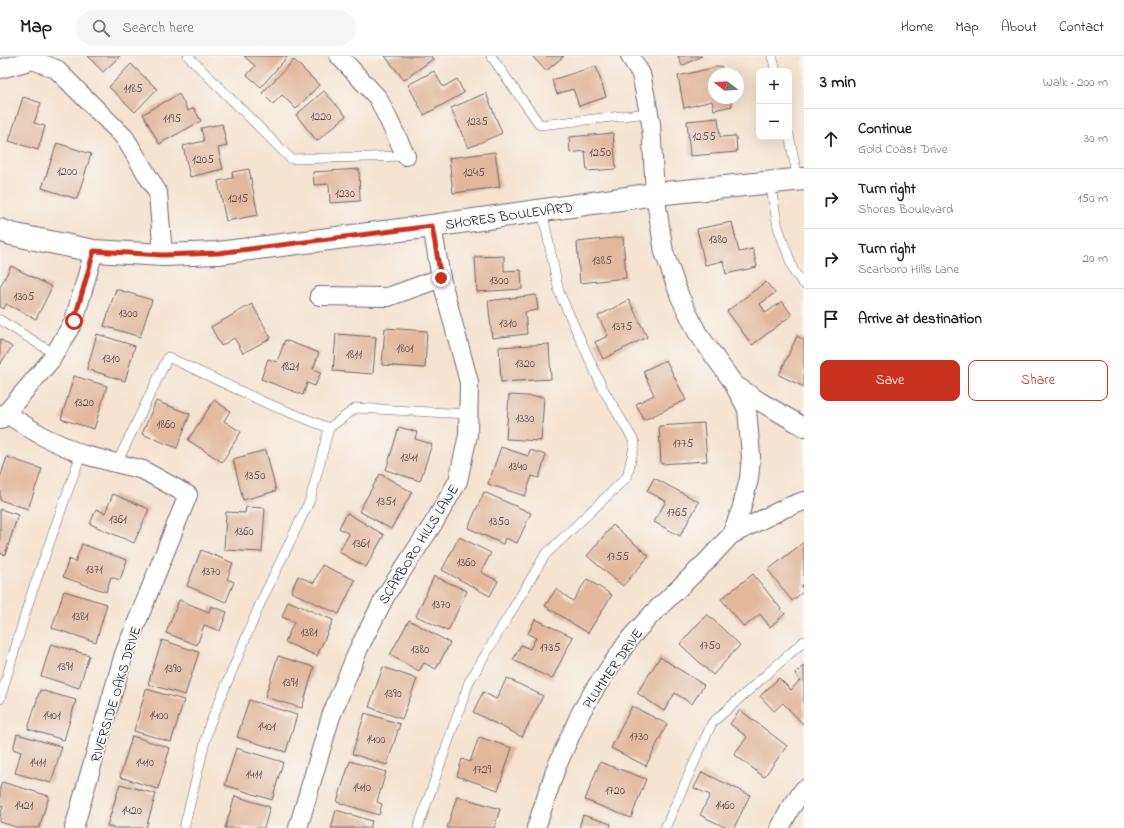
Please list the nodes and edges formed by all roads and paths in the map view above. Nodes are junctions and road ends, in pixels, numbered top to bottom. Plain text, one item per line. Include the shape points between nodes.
1 (188, 56) edge
2 (339, 56) edge
3 (491, 56) edge
4 (630, 56) edge
5 (772, 56) edge
6 (775, 68) edge
7 (0, 69) edge
8 (649, 113) junction
9 (790, 140) edge
10 (406, 156) joint
11 (801, 179) edge
12 (770, 183) junction
13 (655, 194) junction
14 (542, 210) junction
15 (432, 226) junction
16 (0, 230) edge
17 (94, 251) junction
18 (163, 255) junction
19 (441, 278) junction
20 (804, 284) edge
21 (319, 296) dead end
22 (0, 320) edge
23 (55, 354) junction
24 (734, 384) junction
25 (468, 414) junction
26 (2, 417) edge
27 (804, 427) edge
28 (329, 428) junction
29 (81, 454) junction
30 (117, 463) junction
31 (804, 501) edge
32 (731, 535) junction
33 (804, 641) edge
34 (0, 699) edge
35 (804, 790) edge
36 (74, 828) edge
37 (184, 828) edge
38 (298, 828) edge
39 (418, 828) edge
40 (536, 828) edge
41 (665, 828) edge
42 (780, 828) edge

1 - 10 lane via 291,159
2 - 10 street via 378,98
3 - 8 lane via 540,125
4 - 8 street via 641,74
5 - 6 lane
7 - 18 street via 33,60 56,69 125,138 158,193
8 - 13 street
9 - 11 lane
11 - 12 street, SHORES BOULEVARD
12 - 13 street, SHORES BOULEVARD
12 - 20 lane via 778,227 794,272
13 - 14 street, SHORES BOULEVARD
13 - 24 street via 664,252 680,297 697,332
14 - 15 street, SHORES BOULEVARD
14 - 39 lane via 559,292 602,387 635,443 627,477 545,555 469,682
15 - 18 street, SHORES BOULEVARD via 218,253
15 - 19 street, SCARBORO HILLS LANE
16 - 17 street, SHORES BOULEVARD
17 - 18 street, SHORES BOULEVARD
17 - 23 street via 74,321
19 - 21 street via 388,297
19 - 25 street, SCARBORO HILLS LANE via 469,382
22 - 23 lane
23 - 26 street
24 - 27 street
24 - 32 street, PLUMMER DRIVE via 747,409 751,456 749,479
25 - 28 lane via 356,408
25 - 38 street, SCARBORO HILLS LANE via 468,435 458,481 386,595 359,648 331,716
26 - 29 street
28 - 30 lane via 266,403 168,357
28 - 37 lane via 310,500 260,604 209,726
29 - 30 street
29 - 34 lane via 30,598
30 - 36 street, RIVERSIDE OAKS DRIVE via 143,470 188,495 124,654
31 - 32 street, PLUMMER DRIVE
32 - 40 street, PLUMMER DRIVE via 631,637 596,687 581,712 556,768
33 - 41 lane via 712,723
35 - 42 street

